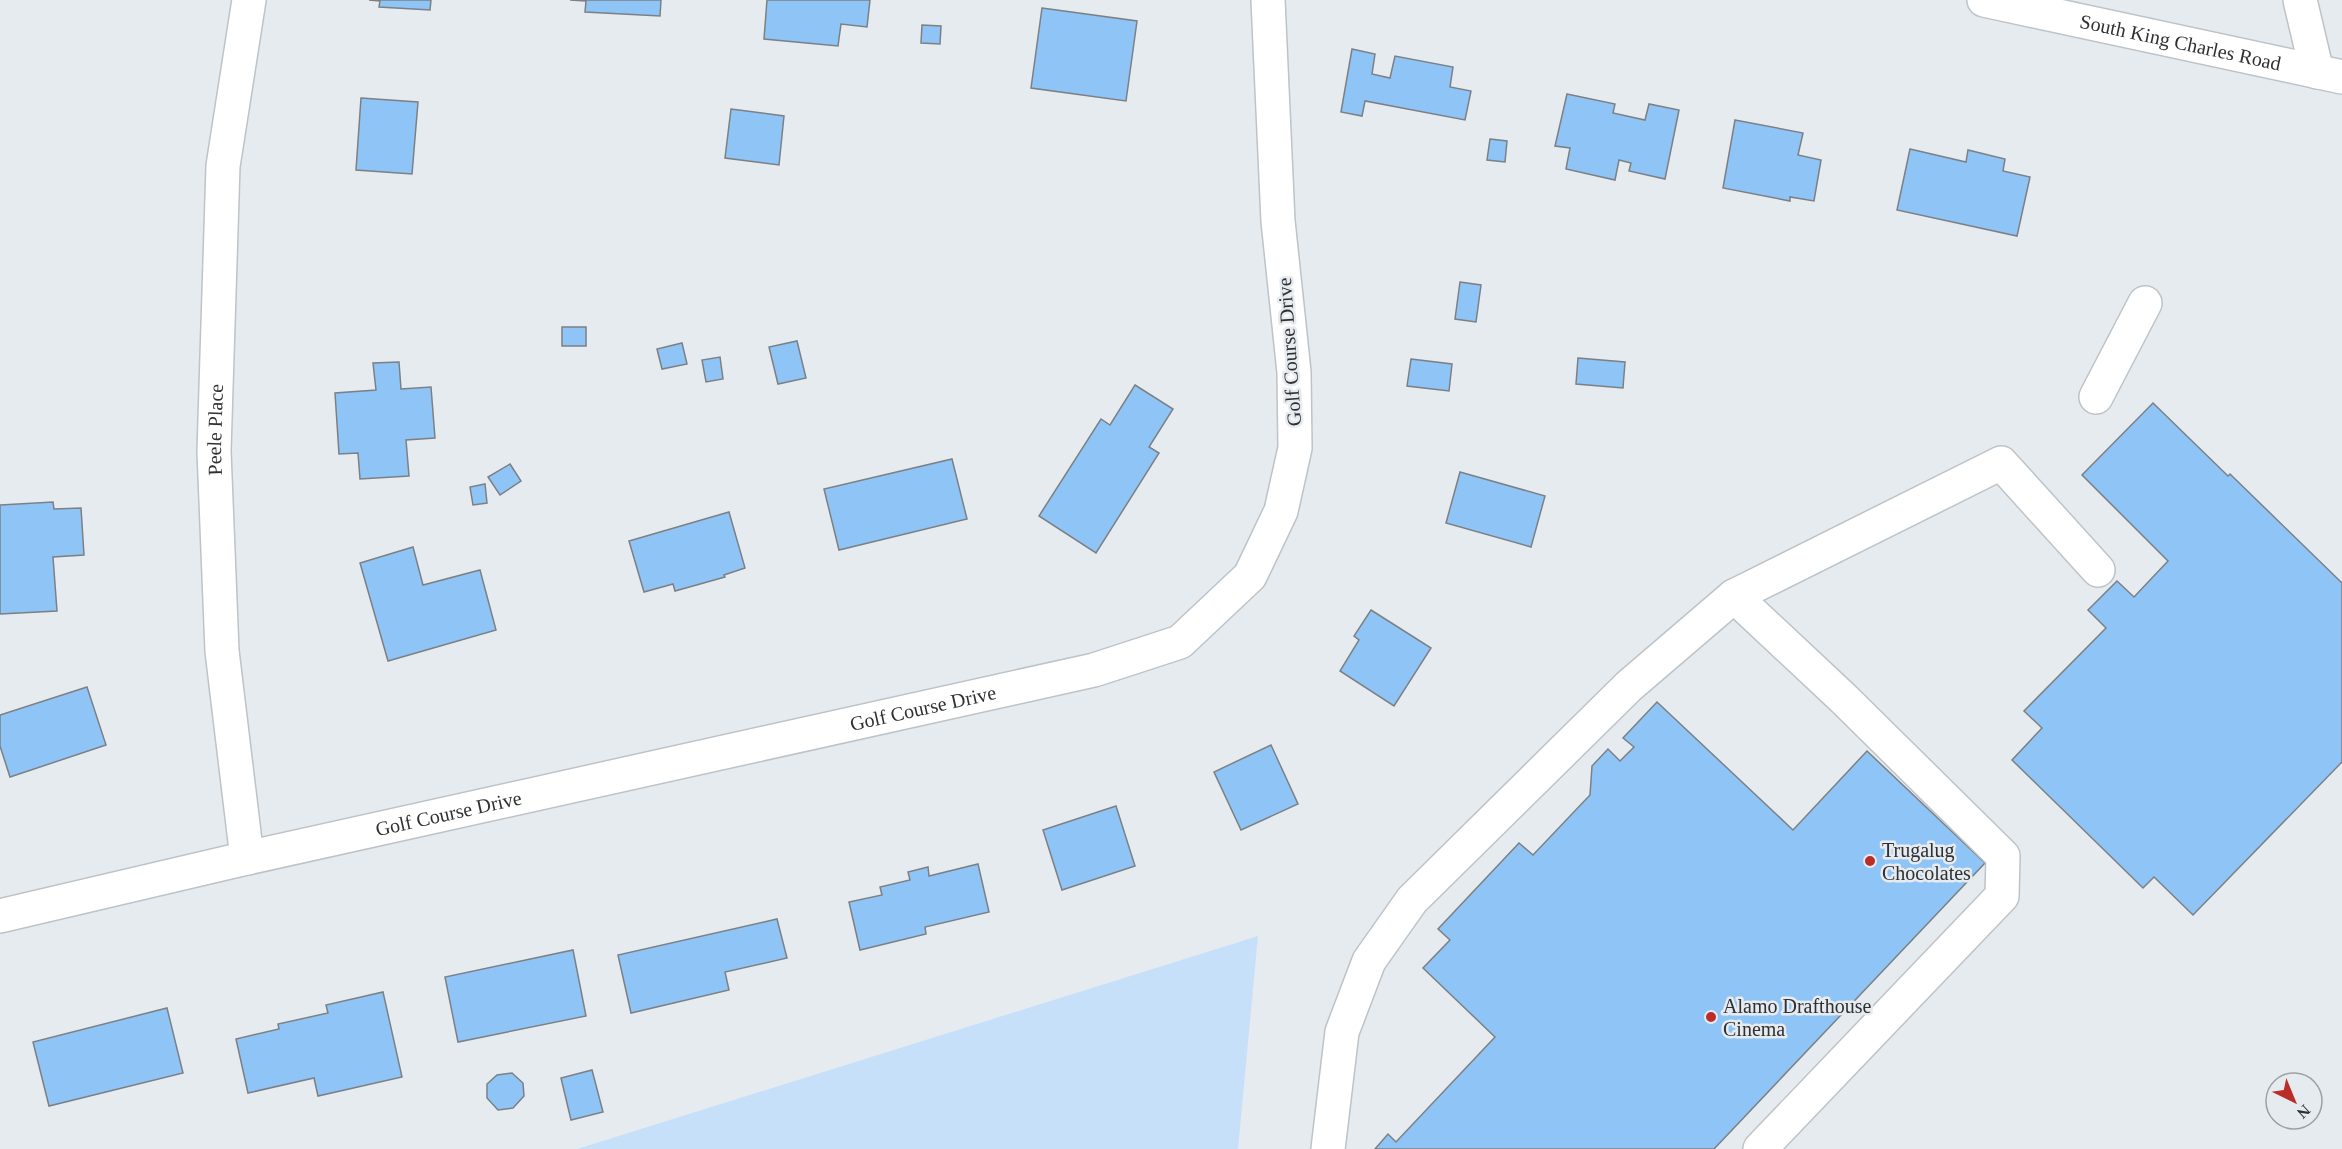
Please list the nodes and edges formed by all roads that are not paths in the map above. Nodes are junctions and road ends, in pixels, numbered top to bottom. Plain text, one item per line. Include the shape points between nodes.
1 (249, 0) edge
2 (1268, 0) edge
3 (1984, 0) edge
4 (2300, 0) edge
5 (2329, 74) edge
6 (2145, 303) dead end
7 (2096, 398) dead end
8 (2098, 570) dead end
9 (1734, 596) junction
10 (247, 858) junction
11 (0, 916) edge
12 (1328, 1149) edge
13 (1760, 1149) edge

1 - 10 street, Peele Place via 223,166 214,451 222,651
2 - 10 street, Golf Course Drive via 1278,221 1294,372 1294,448 1281,511 1250,576 1179,642 1094,670
3 - 5 street, South King Charles Road
4 - 5 street
6 - 7 street
8 - 9 street via 2001,463
9 - 12 street via 1629,686 1412,900 1369,961 1342,1032
9 - 13 street via 2003,856 2002,896
10 - 11 street, Golf Course Drive

